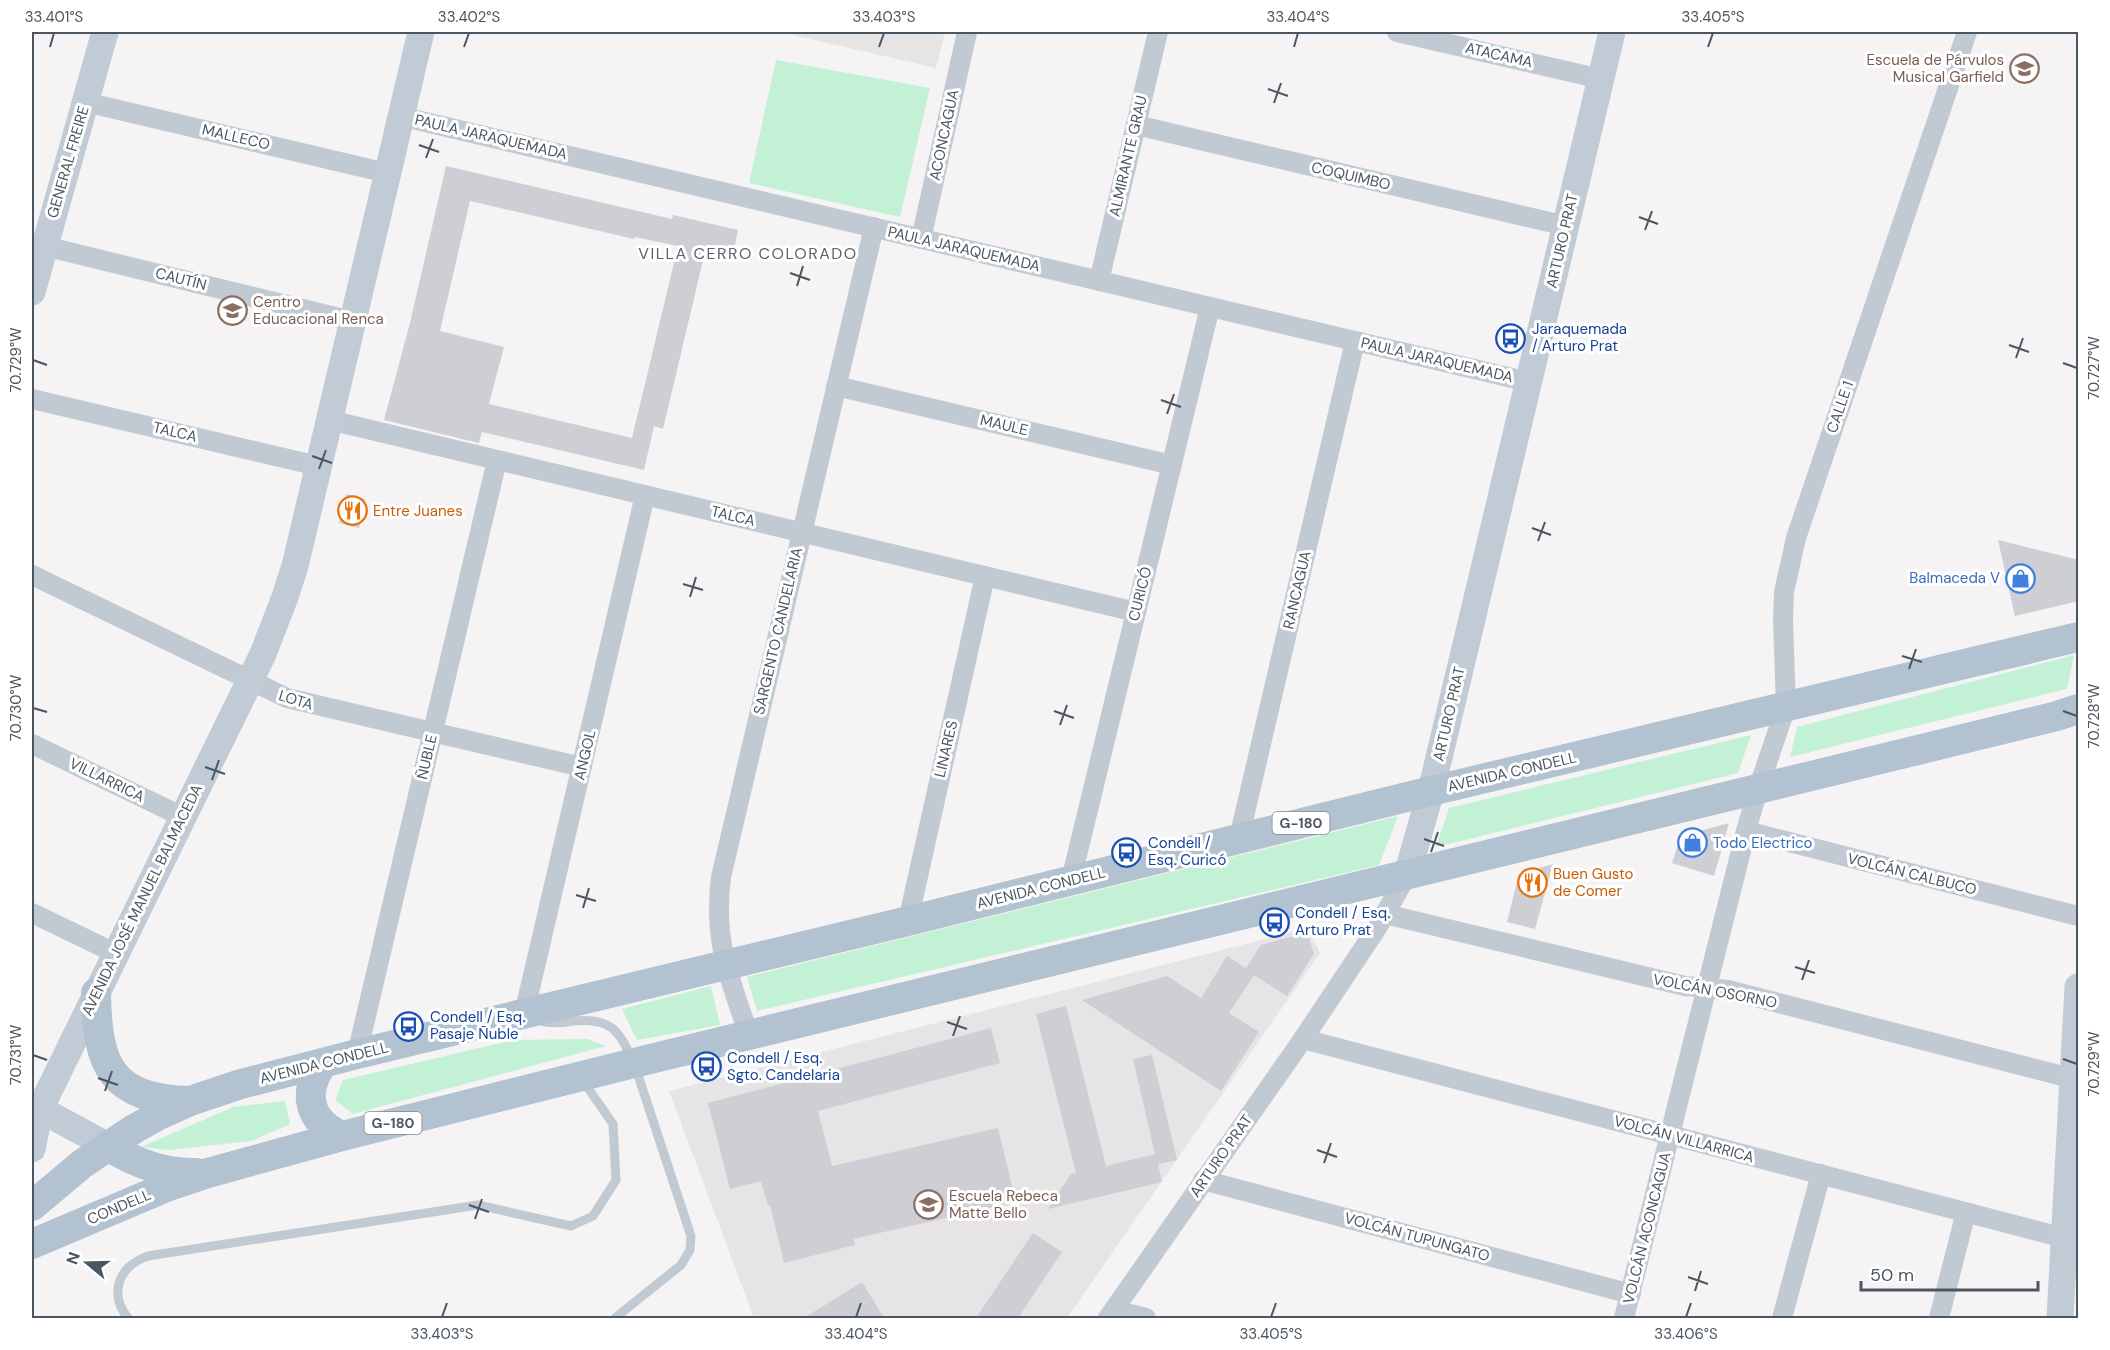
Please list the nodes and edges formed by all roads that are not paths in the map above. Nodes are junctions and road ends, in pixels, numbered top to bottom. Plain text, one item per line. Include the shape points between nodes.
1 (105, 32) edge
2 (421, 32) edge
3 (967, 32) edge
4 (1158, 32) edge
5 (1397, 32) edge
6 (1612, 32) edge
7 (1967, 32) edge
8 (1601, 79) junction
9 (85, 102) junction
10 (400, 116) junction
11 (1136, 125) junction
12 (387, 173) junction
13 (1566, 226) junction
14 (874, 227) junction
15 (921, 238) junction
16 (44, 246) junction
17 (1099, 281) junction
18 (32, 292) edge
19 (1210, 307) junction
20 (352, 321) junction
21 (1355, 341) junction
22 (1529, 382) junction
23 (836, 386) junction
24 (32, 399) edge
25 (329, 420) junction
26 (497, 460) junction
27 (1172, 465) junction
28 (318, 466) junction
29 (645, 495) junction
30 (801, 532) junction
31 (32, 574) edge
32 (985, 576) junction
33 (1136, 612) junction
34 (2079, 638) edge
35 (250, 681) junction
36 (1786, 707) junction
37 (2079, 709) edge
38 (433, 733) junction
39 (32, 744) edge
40 (582, 767) junction
41 (1758, 789) junction
42 (1431, 791) junction
43 (183, 817) junction
44 (1746, 831) junction
45 (1239, 838) junction
46 (1407, 875) junction
47 (1071, 880) junction
48 (32, 913) edge
49 (1385, 914) junction
50 (2079, 916) edge
51 (908, 921) junction
52 (116, 953) junction
53 (725, 966) junction
54 (2079, 987) edge
55 (1707, 988) junction
56 (96, 993) junction
57 (524, 1014) junction
58 (749, 1035) junction
59 (1303, 1039) junction
60 (357, 1054) junction
61 (323, 1063) junction
62 (634, 1063) junction
63 (580, 1077) junction
64 (2076, 1079) edge
65 (190, 1101) junction
66 (36, 1107) edge
67 (1670, 1135) junction
68 (342, 1136) junction
69 (108, 1146) junction
70 (32, 1149) edge
71 (208, 1173) junction
72 (1821, 1174) junction
73 (1203, 1180) junction
74 (32, 1206) edge
75 (1966, 1212) junction
76 (2064, 1238) junction
77 (32, 1244) edge
78 (2070, 1289) edge
79 (1631, 1294) junction
80 (1111, 1314) edge
81 (128, 1318) edge
82 (615, 1318) edge
83 (1146, 1318) edge
84 (1624, 1318) edge
85 (1782, 1318) edge
86 (1939, 1318) edge
87 (2060, 1318) edge

1 - 9 main road, GENERAL FREIRE
2 - 10 main road, AVENIDA JOSÉ MANUEL BALMACEDA
3 - 15 street, ACONCAGUA
4 - 11 street, ALMIRANTE GRAU
5 - 8 street, ATACAMA
6 - 8 main road, ARTURO PRAT
7 - 36 street, CALLE 1 via 1796,538 1782,621
8 - 13 main road, ARTURO PRAT
9 - 12 street, MALLECO
9 - 16 main road, GENERAL FREIRE
10 - 12 main road, AVENIDA JOSÉ MANUEL BALMACEDA
10 - 14 street, PAULA JARAQUEMADA
11 - 13 street, COQUIMBO
11 - 17 street, ALMIRANTE GRAU
12 - 20 main road, AVENIDA JOSÉ MANUEL BALMACEDA
13 - 22 main road, ARTURO PRAT
14 - 15 street, PAULA JARAQUEMADA
14 - 23 street, SARGENTO CANDELARIA
15 - 17 street, PAULA JARAQUEMADA
16 - 18 main road, GENERAL FREIRE
16 - 20 street, CAUTÍN
17 - 19 street, PAULA JARAQUEMADA
19 - 21 street, PAULA JARAQUEMADA
19 - 27 street, CURICÓ
20 - 25 main road, AVENIDA JOSÉ MANUEL BALMACEDA
21 - 22 street, PAULA JARAQUEMADA
21 - 45 street, RANCAGUA
22 - 42 main road, ARTURO PRAT
23 - 27 street, MAULE
23 - 30 street, SARGENTO CANDELARIA
24 - 28 street, TALCA
25 - 26 street, TALCA
25 - 28 main road, AVENIDA JOSÉ MANUEL BALMACEDA
26 - 29 street, TALCA
26 - 38 street, ÑUBLE
27 - 33 street, CURICÓ
28 - 35 main road, AVENIDA JOSÉ MANUEL BALMACEDA via 285,597
29 - 30 street, TALCA
29 - 40 street, ANGOL
30 - 32 street, TALCA
30 - 53 street, SARGENTO CANDELARIA via 721,877 718,916
31 - 35 street, LOTA
32 - 33 street, TALCA
32 - 51 street, LINARES
33 - 47 street, CURICÓ
34 - 36 main road, AVENIDA CONDELL / G-180
35 - 38 street, LOTA via 300,702
35 - 43 main road, AVENIDA JOSÉ MANUEL BALMACEDA
36 - 41 street, CALLE 1
36 - 42 main road, AVENIDA CONDELL / G-180
37 - 41 main road, G-180
38 - 40 street, LOTA
38 - 60 street, ÑUBLE
39 - 43 street, VILLARRICA
40 - 57 street, ANGOL
41 - 44 street, VOLCÁN ACONCAGUA
41 - 46 main road, G-180
42 - 45 main road, AVENIDA CONDELL / G-180
42 - 46 main road, ARTURO PRAT
43 - 52 main road, AVENIDA JOSÉ MANUEL BALMACEDA
44 - 50 street, VOLCÁN CALBUCO
44 - 55 street, VOLCÁN ACONCAGUA
45 - 47 main road, AVENIDA CONDELL / G-180
46 - 49 street, ARTURO PRAT
46 - 58 main road, G-180
47 - 51 main road, AVENIDA CONDELL / G-180
48 - 52 street
49 - 55 street, VOLCÁN OSORNO
49 - 59 street, ARTURO PRAT
51 - 53 main road, AVENIDA CONDELL / G-180
52 - 56 main road, AVENIDA JOSÉ MANUEL BALMACEDA
53 - 57 main road, AVENIDA CONDELL / G-180
53 - 58 street, SARGENTO CANDELARIA
54 - 64 main road
55 - 64 street, VOLCÁN OSORNO via 1728,990
55 - 67 street, VOLCÁN ACONCAGUA
56 - 65 main road via 101,1049 117,1078 150,1096
56 - 66 main road, AVENIDA JOSÉ MANUEL BALMACEDA
57 - 60 main road, AVENIDA CONDELL / G-180
57 - 62 lane via 552,1023 604,1022 617,1032
58 - 62 main road, G-180
59 - 67 street, VOLCÁN VILLARRICA
59 - 73 street, ARTURO PRAT
60 - 61 main road, AVENIDA CONDELL / G-180
61 - 65 main road, AVENIDA CONDELL / G-180
61 - 68 main road via 312,1081 311,1103 322,1124
62 - 63 main road, G-180
62 - 82 lane via 691,1236 690,1250 681,1265
63 - 68 main road, G-180
63 - 81 lane via 613,1124 616,1180 592,1216 571,1226 478,1205 148,1256 130,1264 120,1281 118,1299
64 - 76 main road
65 - 69 main road, AVENIDA CONDELL / G-180
66 - 69 main road
66 - 70 main road, AVENIDA JOSÉ MANUEL BALMACEDA
67 - 72 street, VOLCÁN VILLARRICA
67 - 79 street, VOLCÁN ACONCAGUA
68 - 71 main road, G-180
69 - 71 main road via 158,1169
69 - 74 main road, AVENIDA CONDELL / G-180
71 - 77 main road, CONDELL / G-180
72 - 75 street, VOLCÁN VILLARRICA
72 - 85 street
73 - 79 street, VOLCÁN TUPUNGATO
73 - 80 street, ARTURO PRAT
75 - 76 street, VOLCÁN VILLARRICA
75 - 86 street
76 - 78 main road
78 - 87 main road
79 - 84 street, VOLCÁN ACONCAGUA
80 - 83 street

